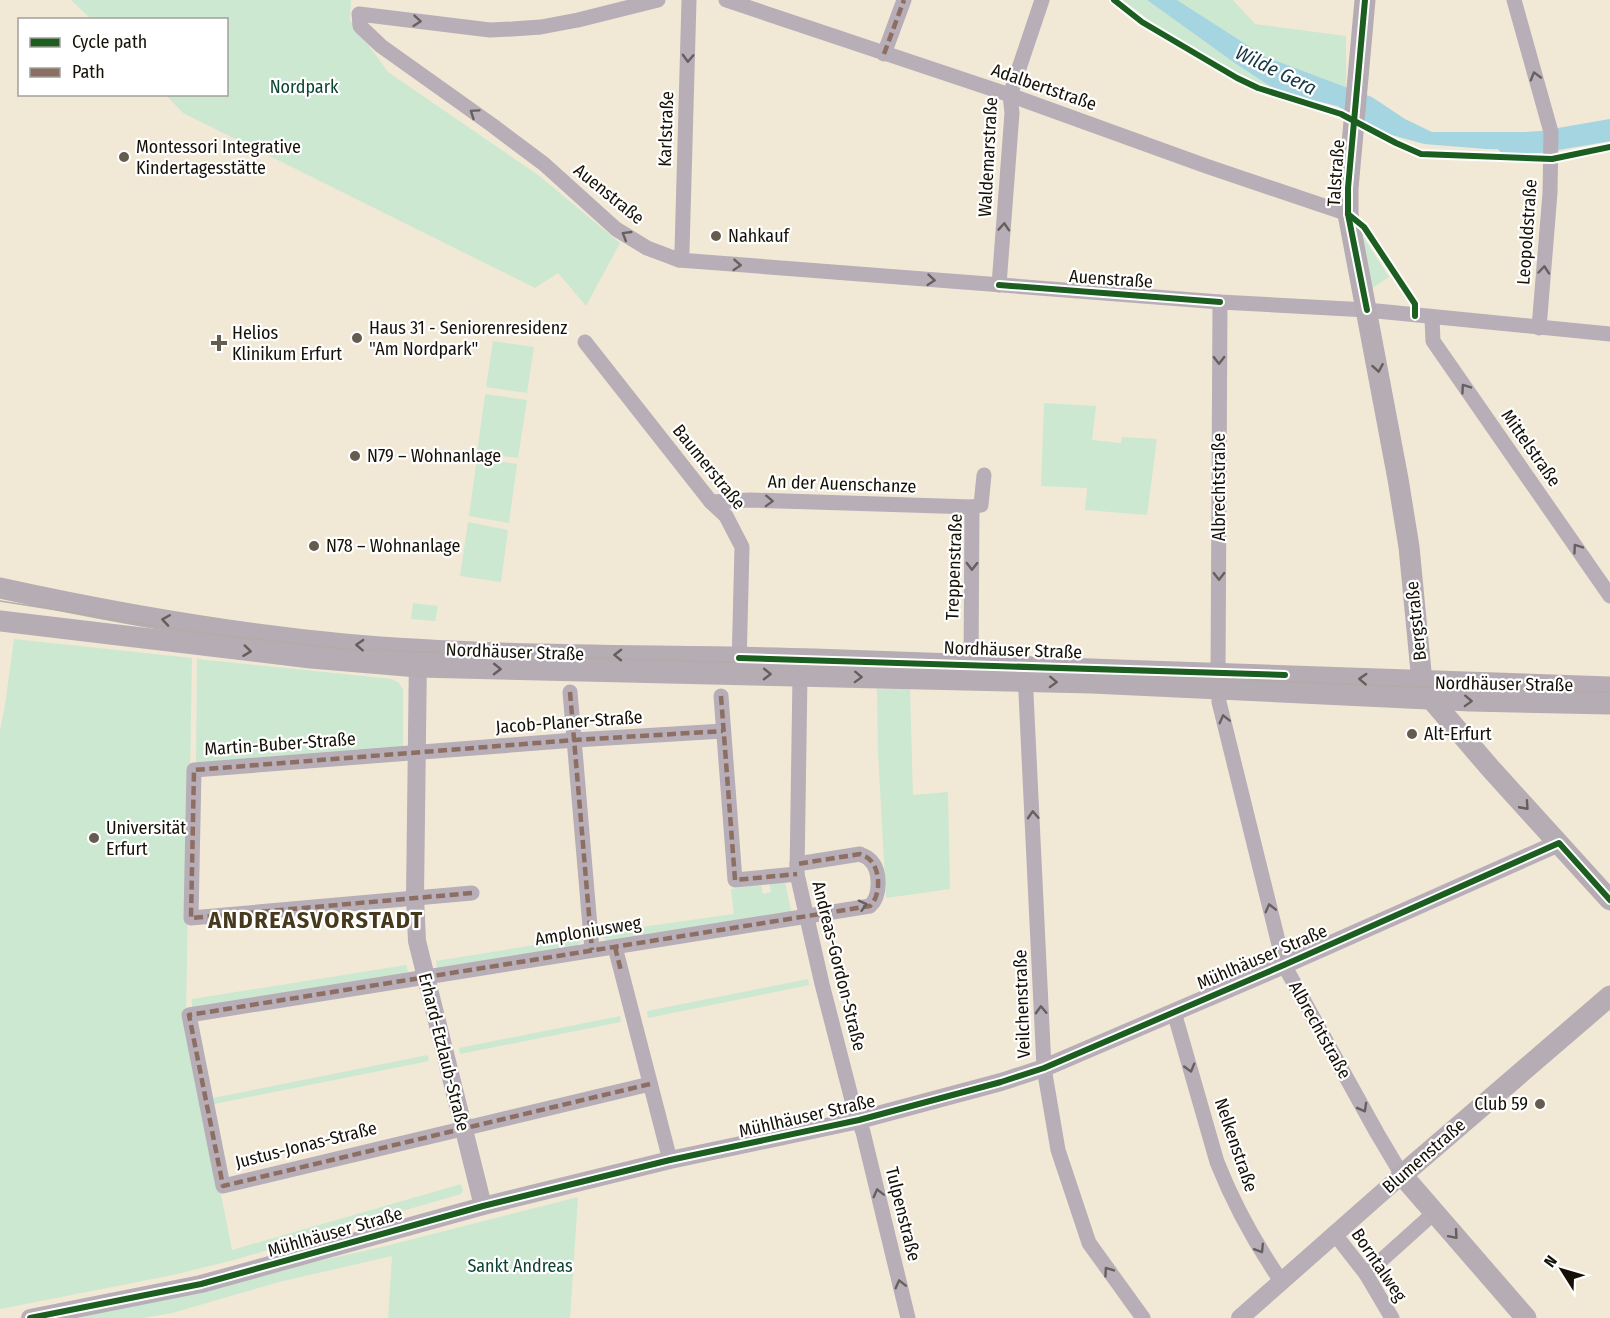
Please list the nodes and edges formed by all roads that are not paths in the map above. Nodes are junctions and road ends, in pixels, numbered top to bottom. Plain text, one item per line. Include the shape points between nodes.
1 (658, 0) edge
2 (689, 0) edge
3 (726, 0) edge
4 (904, 0) edge
5 (1042, 0) edge
6 (1365, 0) edge
7 (1514, 0) edge
8 (884, 54) junction
9 (1010, 95) junction
10 (1348, 214) junction
11 (679, 260) junction
12 (999, 285) junction
13 (1220, 302) junction
14 (1367, 310) junction
15 (1432, 318) junction
16 (1539, 328) junction
17 (1610, 334) edge
18 (585, 342) dead end
19 (984, 475) dead end
20 (711, 502) junction
21 (972, 507) junction
22 (0, 588) edge
23 (1610, 596) edge
24 (0, 621) edge
25 (418, 657) junction
26 (971, 664) junction
27 (739, 666) junction
28 (1025, 674) junction
29 (800, 675) junction
30 (1218, 682) junction
31 (1610, 687) edge
32 (1426, 690) junction
33 (570, 692) dead end
34 (721, 696) dead end
35 (1610, 704) edge
36 (723, 731) junction
37 (575, 740) junction
38 (418, 753) junction
39 (1558, 843) junction
40 (797, 869) junction
41 (472, 894) dead end
42 (416, 897) junction
43 (1610, 900) edge
44 (806, 915) junction
45 (615, 947) junction
46 (592, 950) junction
47 (1284, 965) junction
48 (425, 977) junction
49 (1610, 996) edge
50 (1174, 1012) junction
51 (189, 1015) joint
52 (1044, 1068) junction
53 (650, 1084) junction
54 (859, 1120) junction
55 (463, 1127) junction
56 (670, 1161) junction
57 (1402, 1175) junction
58 (483, 1206) junction
59 (1435, 1212) junction
60 (1334, 1233) junction
61 (1366, 1274) junction
62 (1281, 1281) junction
63 (30, 1318) edge
64 (908, 1318) edge
65 (1143, 1318) edge
66 (1240, 1318) edge
67 (1392, 1318) edge
68 (1526, 1318) edge

11 -> 1 street, Auenstraße via 647,248 616,229 544,164 381,46 360,26 358,14 490,30 512,29 578,20
2 -> 11 street, Karlstraße
3 - 8 street, Adalbertstraße
4 - 8 street
5 - 9 street, Waldemarstraße
6 - 10 main road, Talstraße
16 -> 7 street, Leopoldstraße via 1551,132
8 - 9 street, Adalbertstraße
9 - 10 street, Adalbertstraße
12 -> 9 street, Waldemarstraße
10 - 14 main road, Talstraße
11 -> 12 street, Auenstraße
12 - 13 street, Auenstraße
13 - 14 street, Auenstraße
13 -> 30 street, Albrechtstraße
14 - 15 street, Auenstraße
14 -> 32 main road, Bergstraße via 1408,547
15 - 16 street, Auenstraße
23 -> 15 street, Mittelstraße via 1432,341
16 - 17 street, Auenstraße
18 - 20 street, Baumerstraße
19 - 21 street, Treppenstraße via 981,505
20 -> 21 street, An der Auenschanze
20 - 27 street, Baumerstraße via 726,516 742,547
21 -> 26 street, Treppenstraße
25 -> 22 main road, Nordhäuser Straße via 123,613
24 -> 25 main road, Nordhäuser Straße via 299,657
25 - 27 main road, Nordhäuser Straße via 518,653
25 - 38 street, Erhard-Etzlaub-Straße
26 - 27 main road, Nordhäuser Straße
26 - 28 main road, Nordhäuser Straße
27 -> 29 main road, Nordhäuser Straße
29 -> 28 main road, Nordhäuser Straße
28 - 30 main road, Nordhäuser Straße
52 -> 28 street, Veilchenstraße
29 - 40 street, Andreas-Gordon-Straße
30 - 32 main road, Nordhäuser Straße
47 -> 30 street, Albrechtstraße
31 - 32 main road, Nordhäuser Straße
32 -> 35 main road, Nordhäuser Straße
32 -> 39 main road via 1491,770
33 - 37 street
34 - 36 street
36 - 37 street, Jacob-Planer-Straße
36 - 40 street via 735,880
37 - 38 street, Jacob-Planer-Straße
37 - 46 street
38 - 42 street, Erhard-Etzlaub-Straße
38 - 42 street, Martin-Buber-Straße via 194,770 191,918
39 - 43 main road
39 - 47 street, Mühlhäuser Straße
40 - 44 street, Andreas-Gordon-Straße
44 -> 40 street, Amploniusweg via 870,906 877,896 877,875 875,866 860,854
41 - 42 street
42 - 48 street, Erhard-Etzlaub-Straße via 417,941
44 - 45 street, Amploniusweg
44 - 54 street, Andreas-Gordon-Straße
45 - 46 street, Amploniusweg
45 - 53 street
46 - 48 street, Amploniusweg
47 - 50 street, Mühlhäuser Straße
47 -> 57 street, Albrechtstraße
48 - 51 street, Amploniusweg
48 - 55 street, Erhard-Etzlaub-Straße
49 - 57 main road, Blumenstraße
50 - 52 street, Mühlhäuser Straße
50 -> 62 street, Nelkenstraße via 1225,1183 1242,1219
51 - 55 street, Justus-Jonas-Straße via 223,1186
52 - 54 street, Mühlhäuser Straße
65 -> 52 street, Veilchenstraße via 1089,1243 1058,1150
53 - 55 street
53 - 56 street
54 - 56 street, Mühlhäuser Straße
64 -> 54 street, Tulpenstraße
55 - 58 street, Erhard-Etzlaub-Straße
56 - 58 street, Mühlhäuser Straße
57 - 59 main road, Albrechtstraße
57 - 60 street, Blumenstraße
58 - 63 street, Mühlhäuser Straße via 201,1284
59 - 61 street
59 -> 68 main road, Albrechtstraße
60 - 61 street, Borntalweg
60 - 62 street, Blumenstraße
61 - 67 street, Borntalweg
62 - 66 street, Blumenstraße

